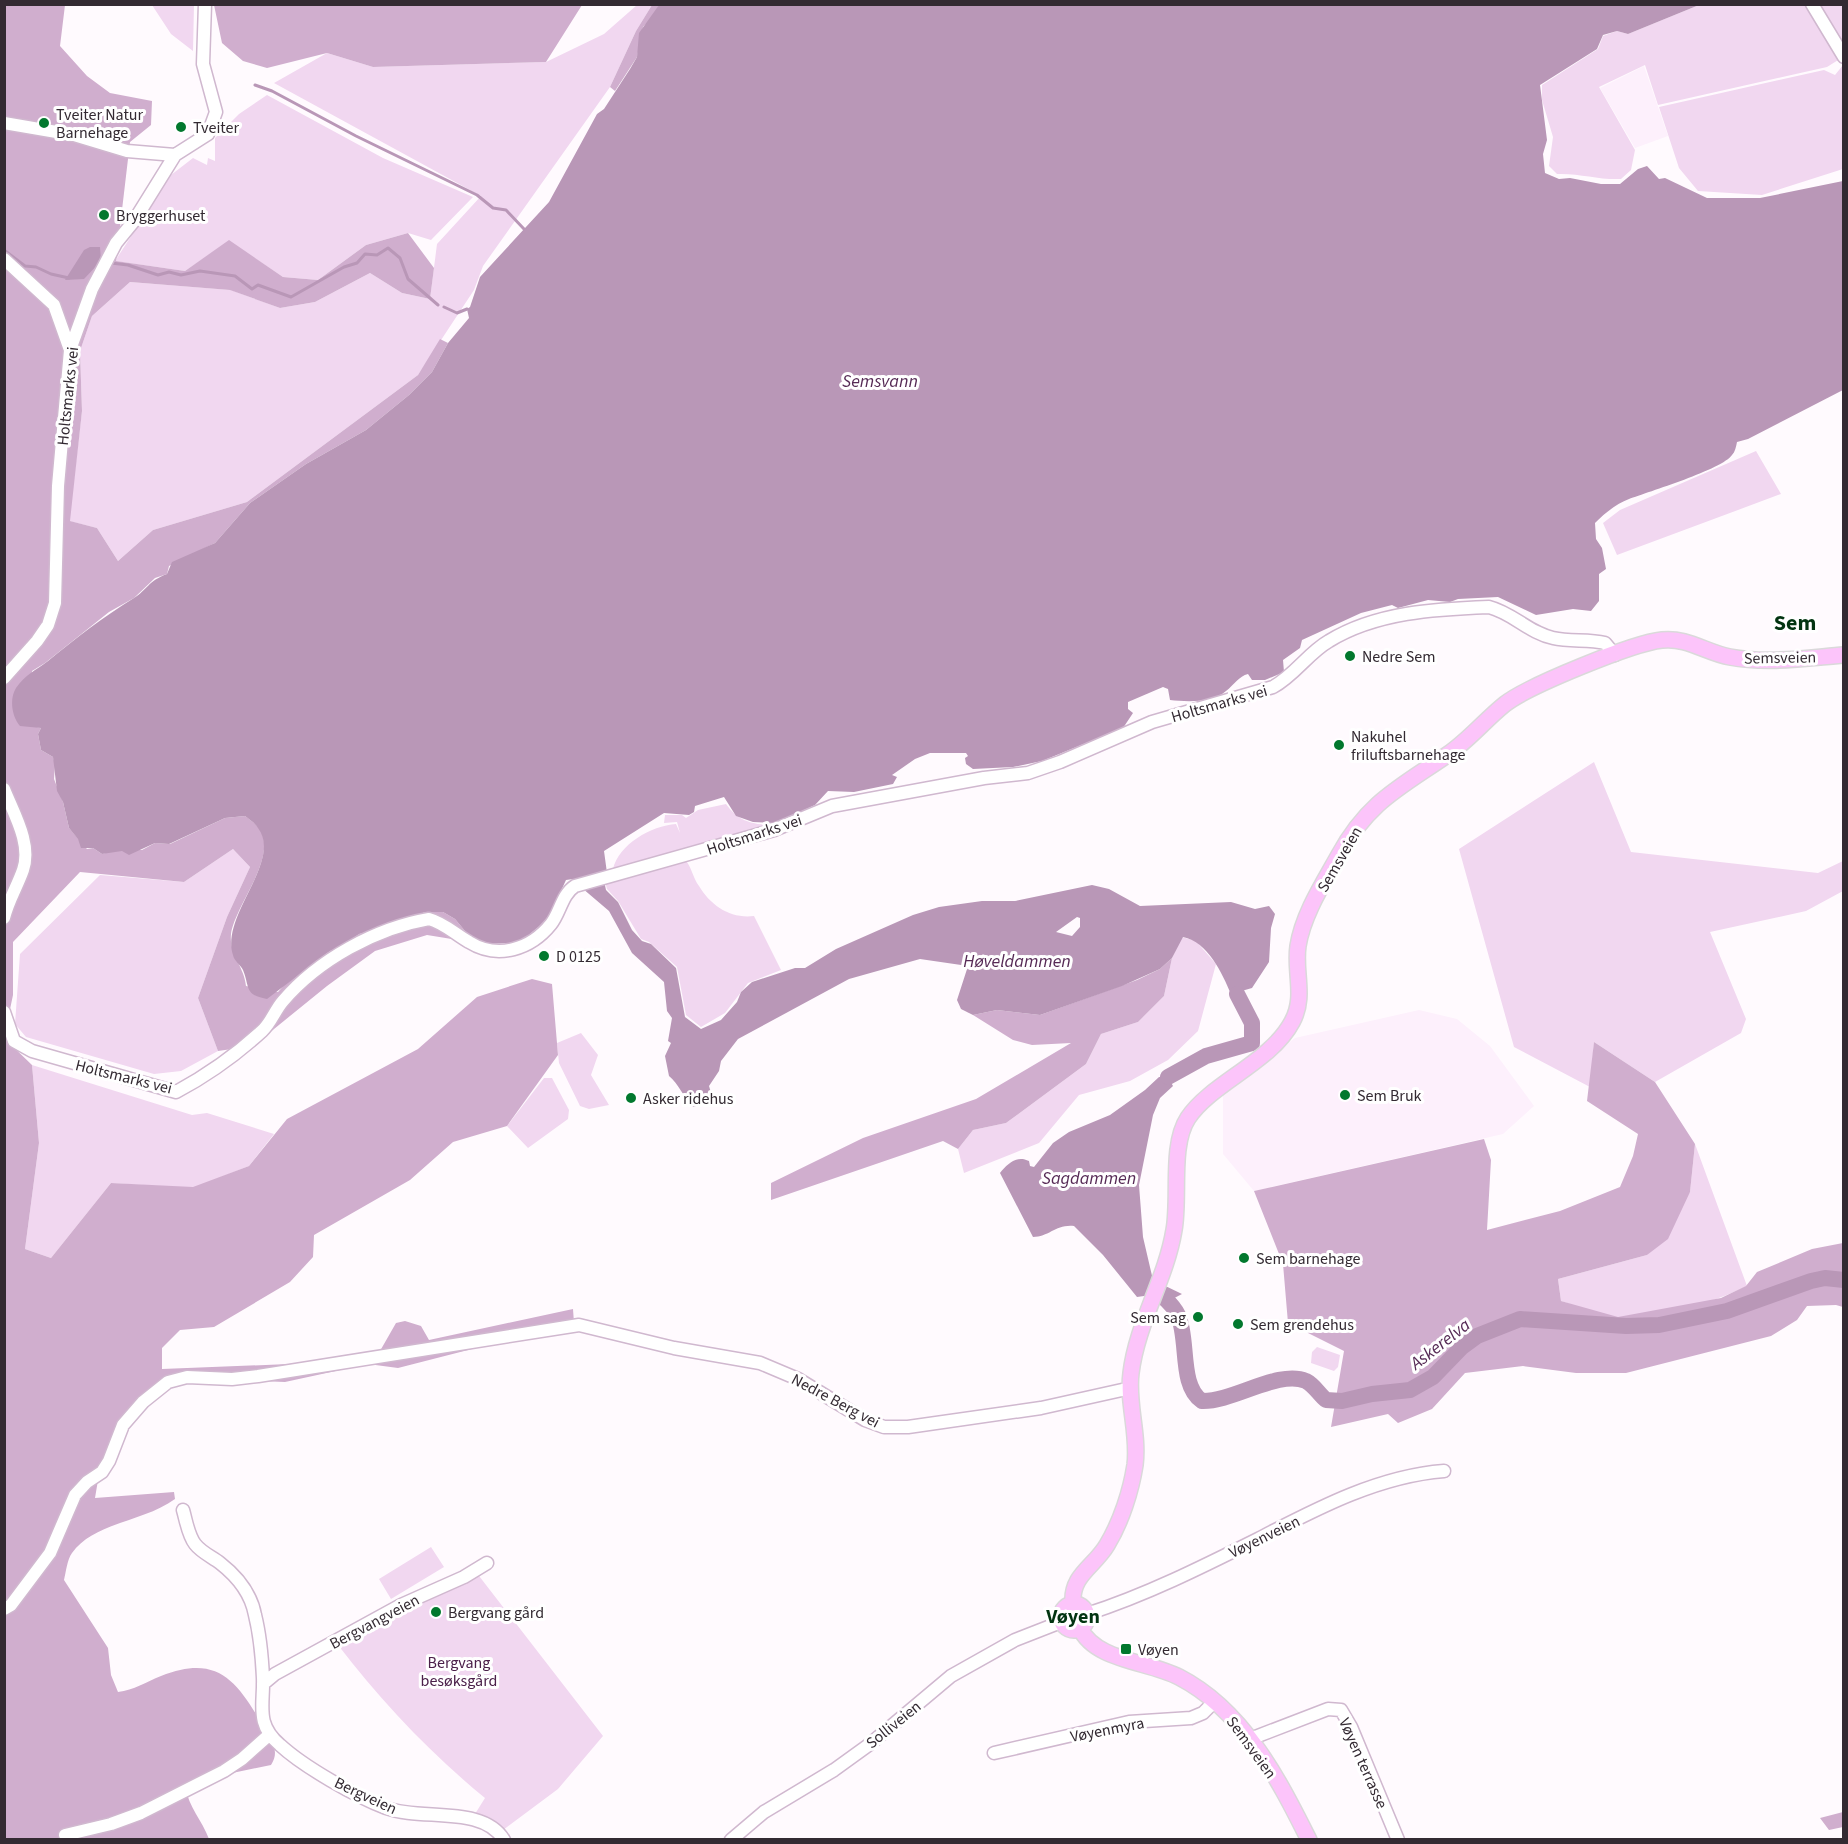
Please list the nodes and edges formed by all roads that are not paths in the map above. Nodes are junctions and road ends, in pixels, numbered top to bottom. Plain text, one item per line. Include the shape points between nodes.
1 (205, 4) edge
2 (1812, 4) edge
3 (1844, 57) edge
4 (4, 123) edge
5 (175, 155) junction
6 (4, 259) edge
7 (70, 350) junction
8 (1615, 655) junction
9 (1844, 655) edge
10 (4, 678) edge
11 (4, 789) edge
12 (4, 918) edge
13 (4, 1012) edge
14 (1131, 1388) junction
15 (1444, 1471) dead end
16 (183, 1510) dead end
17 (487, 1563) dead end
18 (1072, 1603) junction
19 (4, 1609) edge
20 (1087, 1614) junction
21 (1061, 1622) junction
22 (1080, 1628) junction
23 (263, 1684) junction
24 (1215, 1701) junction
25 (269, 1735) junction
26 (1250, 1739) junction
27 (994, 1753) dead end
28 (65, 1835) dead end
29 (504, 1839) edge
30 (731, 1839) edge
31 (1309, 1839) edge
32 (1398, 1839) edge

1 - 5 street via 203,64 216,112 208,134
2 - 3 street
4 - 5 street via 74,135 127,151
5 - 7 street, Holtsmarks vei via 107,261 92,289
6 - 7 street via 54,305
7 - 10 street, Holtsmarks vei via 58,486 55,603 48,625
8 - 9 main road, Semsveien via 1645,643 1670,639 1743,659 1795,660
8 - 13 street, Holtsmarks vei via 1605,642 1554,639 1502,610 1489,607 1345,632 1314,652 1304,669 1273,687 1152,722 1028,773 832,806 774,830 575,886 534,942 514,949 495,951 471,944 429,919 356,945 299,986 264,1029 176,1092 32,1051 14,1041
8 - 14 main road, Semsveien via 1523,692 1446,756 1395,788 1352,832 1302,930 1298,947 1299,995 1292,1023 1245,1071 1192,1113 1182,1129 1174,1230 1133,1362
11 - 12 street via 26,850 24,868
14 - 18 main road via 1136,1441 1132,1481 1112,1536 1079,1577
14 - 19 street, Nedre Berg vei via 1041,1408 884,1427 865,1420 798,1379 760,1363 579,1325 258,1376 187,1377 168,1382 123,1425 110,1461 75,1495 44,1562
15 - 20 street, Vøyenveien via 1410,1474 1377,1484 1125,1601
16 - 23 street via 193,1542 241,1582 249,1595 255,1613
17 - 23 street, Bergvangveien via 400,1605
18 - 20 main road via 1080,1605
18 - 21 main road via 1062,1610
20 - 22 main road
21 - 22 main road via 1071,1630
21 - 30 street, Solliveien via 1015,1640 951,1676 861,1751 764,1812
22 - 24 main road, Semsveien via 1092,1646 1170,1673
23 - 25 street via 260,1702
24 - 26 main road, Semsveien
24 - 27 street, Vøyenmyra via 1191,1718 1129,1722
25 - 28 street via 224,1770 141,1813
25 - 29 street, Bergveien via 291,1755 386,1808 424,1816 474,1818 487,1822
26 - 31 main road, Semsveien
26 - 32 street, Vøyen terrasse via 1328,1708 1341,1710

